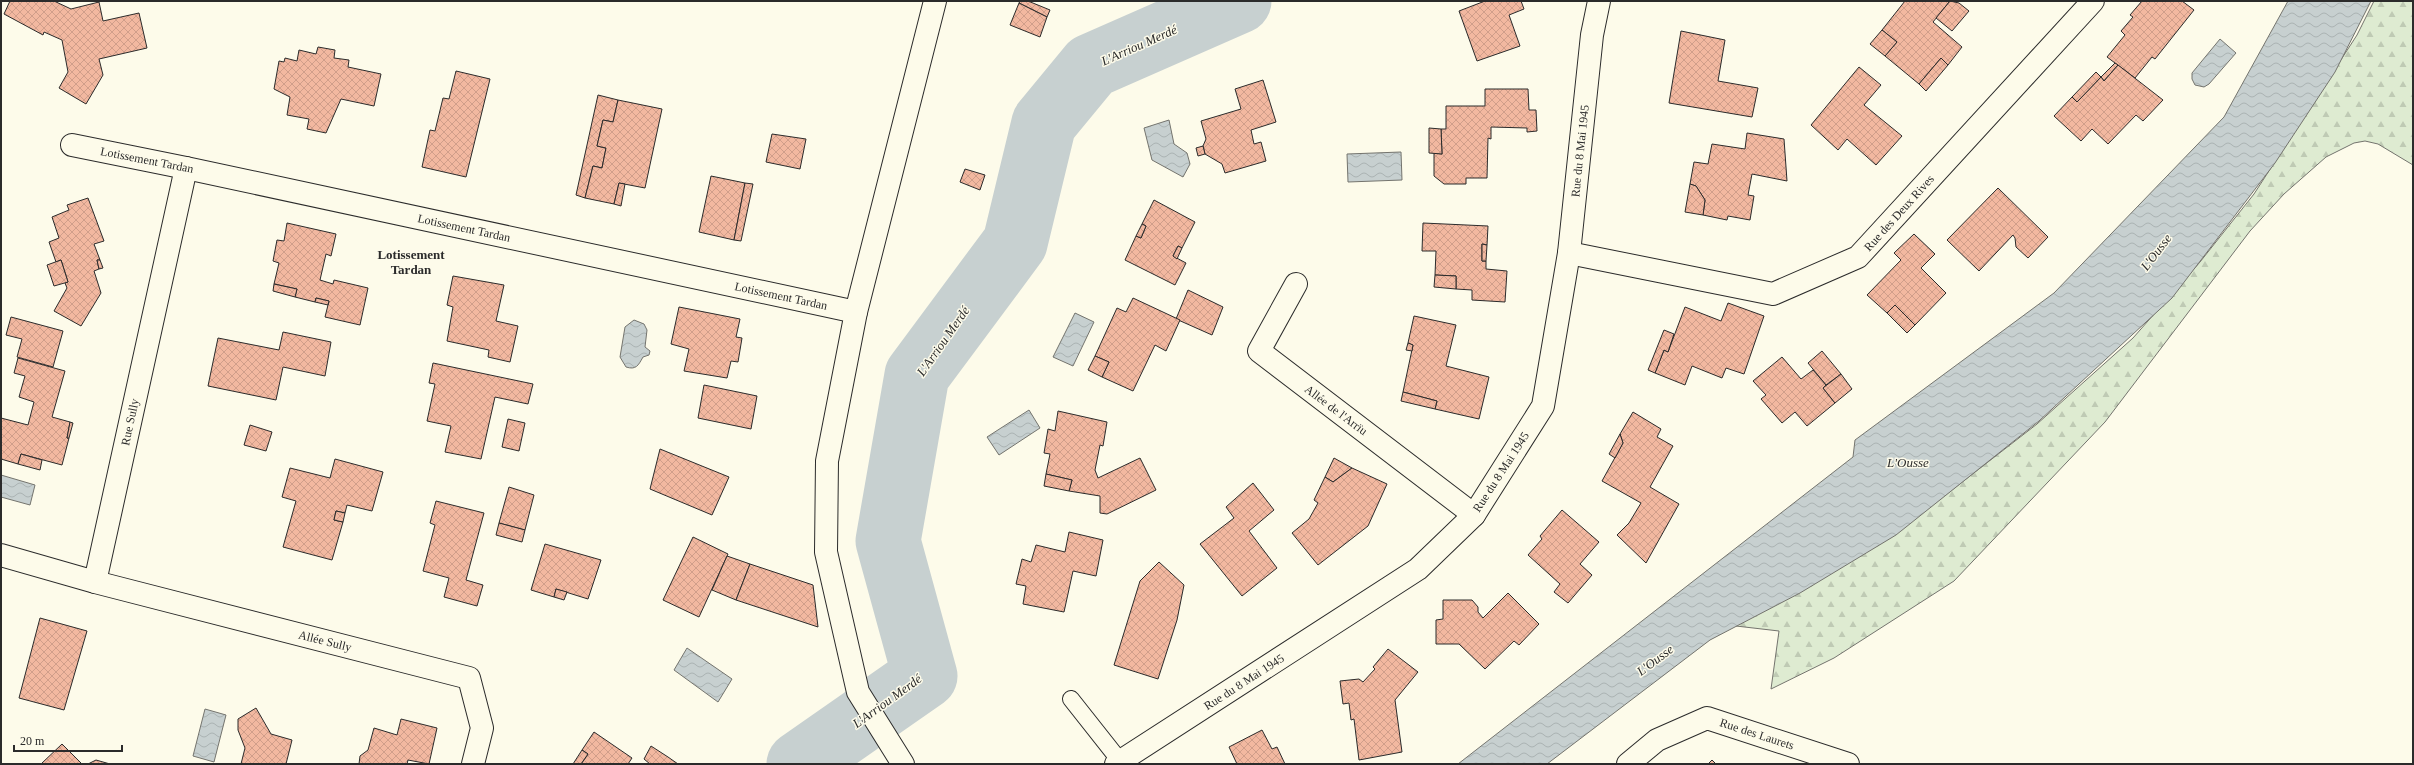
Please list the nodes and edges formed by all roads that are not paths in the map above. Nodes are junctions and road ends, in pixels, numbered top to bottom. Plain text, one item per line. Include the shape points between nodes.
1 (935, 1) edge
2 (1600, 1) edge
3 (2093, 1) edge
4 (72, 146) dead end
5 (186, 168) junction
6 (1570, 253) junction
7 (1296, 284) dead end
8 (856, 312) junction
9 (1474, 515) junction
10 (1, 555) edge
11 (95, 582) junction
12 (1070, 699) dead end
13 (902, 762) edge
14 (1118, 763) edge
15 (473, 764) edge
16 (1628, 764) edge
17 (1848, 764) edge

1 - 8 street
2 - 6 street, Rue du 8 Mai 1945 via 1592,35
3 - 6 street, Rue des Deux Rives via 1858,257 1773,294
4 - 5 street, Lotissement Tardan
5 - 8 street, Lotissement Tardan
5 - 11 street, Rue Sully
6 - 9 street, Rue du 8 Mai 1945 via 1543,406
7 - 9 street, Allée de l'Arrïu via 1259,351
8 - 13 street via 827,461 826,552 858,692
9 - 14 street, Rue du 8 Mai 1945 via 1418,570
10 - 11 street
11 - 15 street, Allée Sully via 469,678 482,728
12 - 14 lane
16 - 17 street, Rue des Laurets via 1657,740 1708,718

